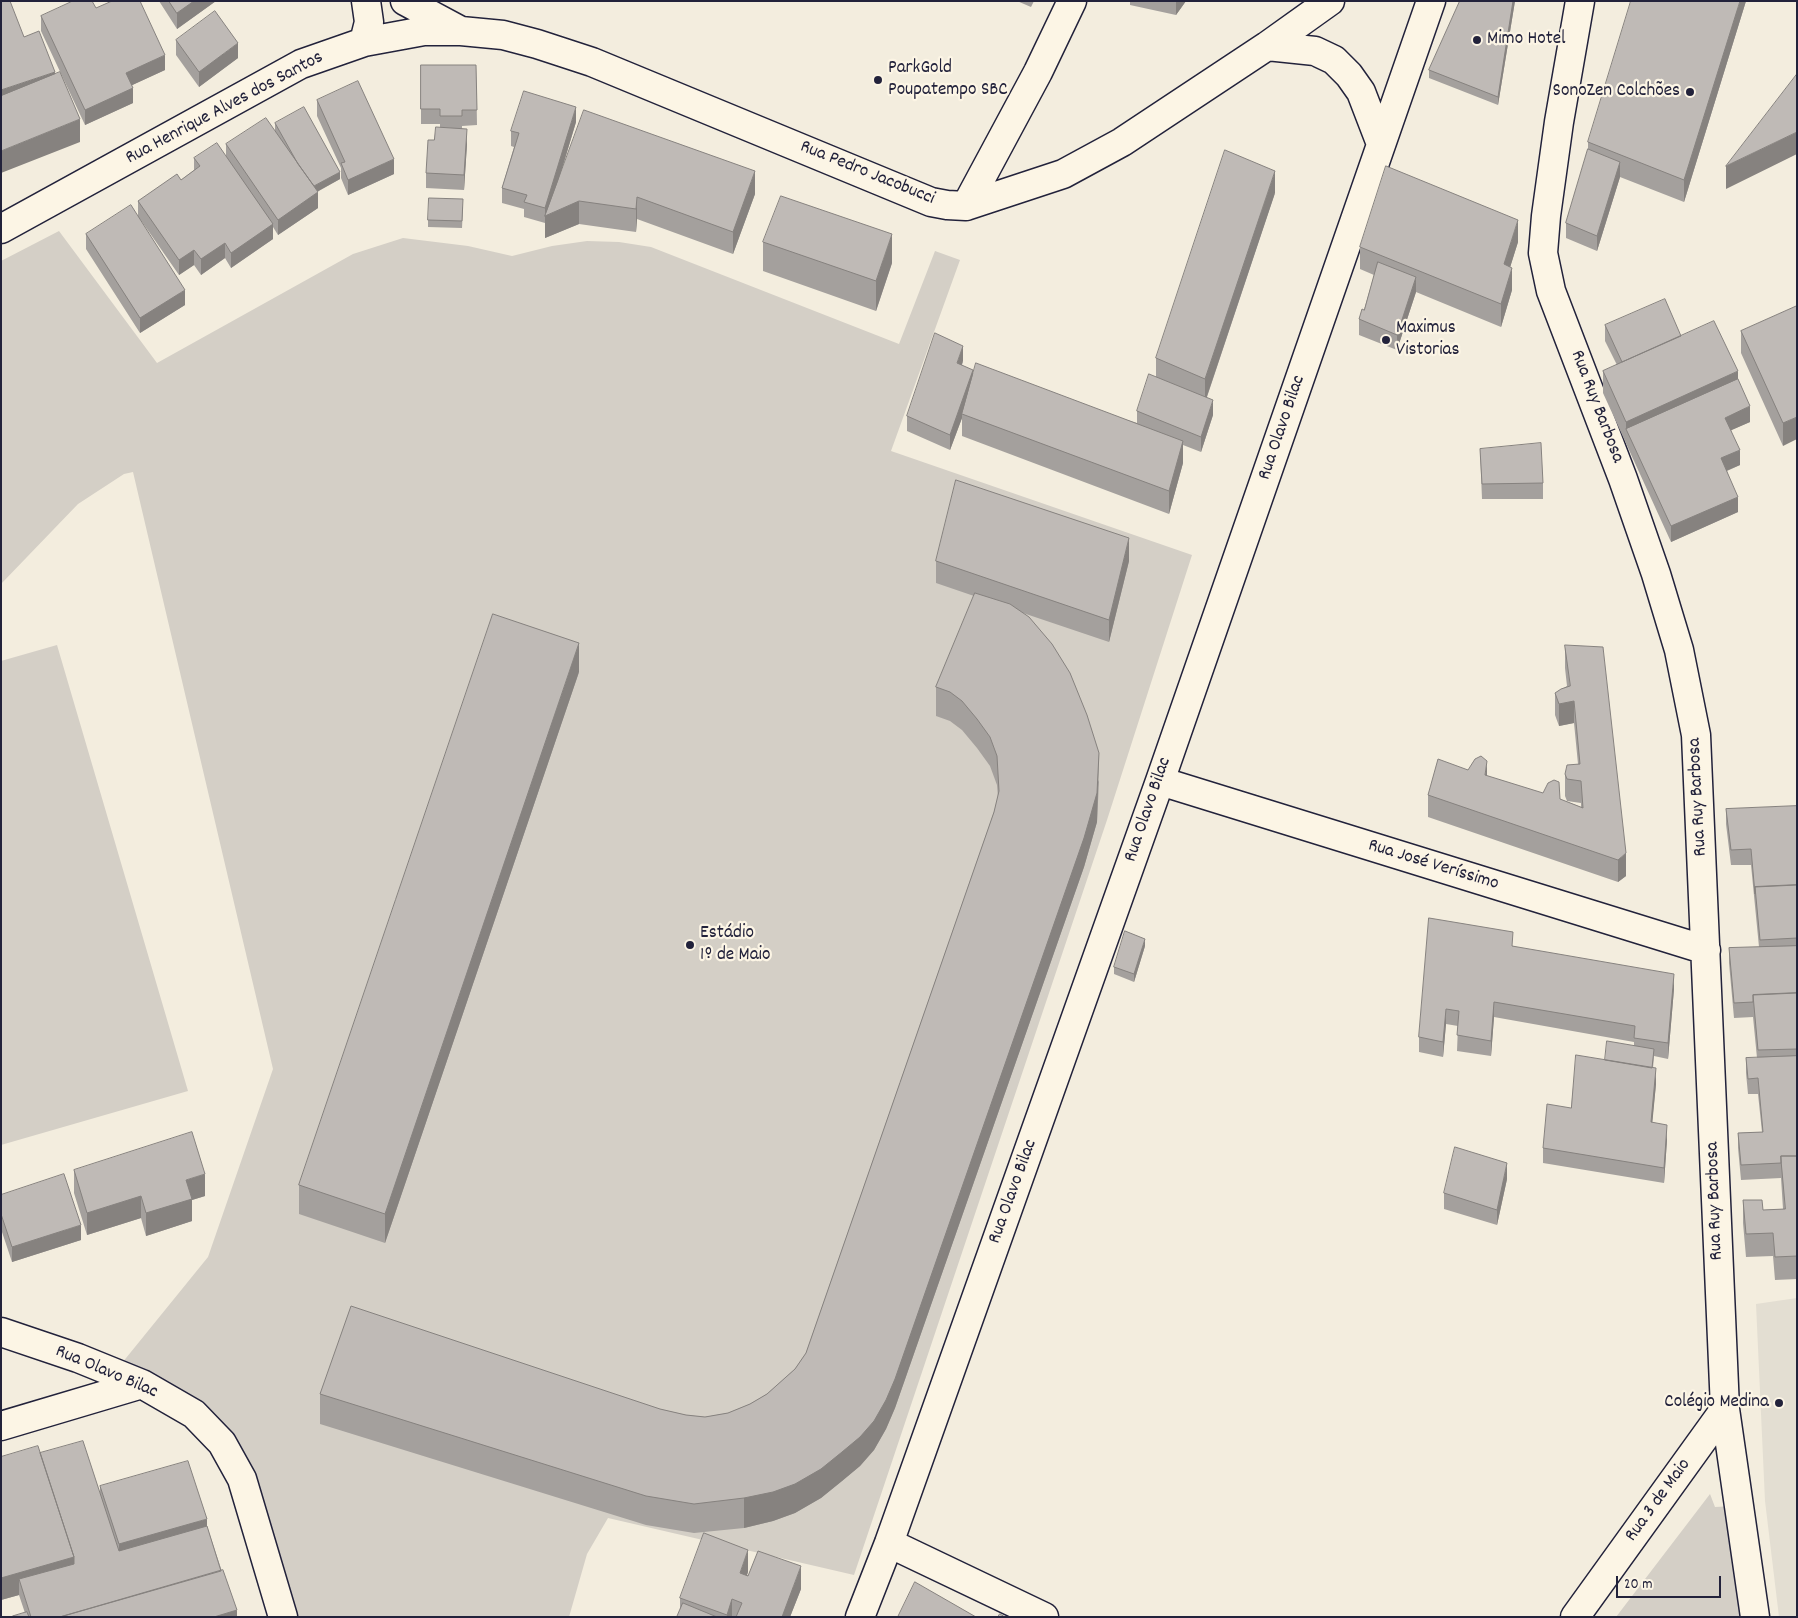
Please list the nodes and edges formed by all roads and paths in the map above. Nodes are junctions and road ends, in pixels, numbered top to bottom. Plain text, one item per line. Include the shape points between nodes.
1 (366, 1) edge
2 (405, 1) edge
3 (1072, 1) edge
4 (1330, 1) edge
5 (1430, 1) edge
6 (1580, 1) edge
7 (461, 31) junction
8 (364, 42) junction
9 (1267, 46) junction
10 (1381, 144) junction
11 (966, 206) junction
12 (1, 229) edge
13 (1160, 781) junction
14 (1706, 950) junction
15 (1, 1332) edge
16 (142, 1384) junction
17 (1725, 1409) junction
18 (1, 1426) edge
19 (889, 1543) junction
20 (283, 1617) edge
21 (860, 1617) edge
22 (1044, 1617) edge
23 (1575, 1617) edge
24 (1755, 1617) edge

1 - 8 street via 369,22
2 - 7 street, Rua Pedro Jacobucci
3 - 11 street
4 - 9 street, Rua Pedro Jacobucci
5 - 10 street, Rua Olavo Bilac
6 - 14 street, Rua Ruy Barbosa via 1559,122 1543,253 1551,291 1623,478 1679,650 1696,735
7 - 8 street, Rua Henrique Alves dos Santos via 424,31
7 - 11 street, Rua Pedro Jacobucci via 503,35 592,62 930,202
8 - 12 street, Rua Henrique Alves dos Santos via 301,64
9 - 10 street via 1315,51 1334,60 1361,92
9 - 11 street, Rua Pedro Jacobucci via 1122,142 1062,174
10 - 13 street, Rua Olavo Bilac
13 - 14 street, Rua José Veríssimo
13 - 19 street, Rua Olavo Bilac
14 - 17 street, Rua Ruy Barbosa
15 - 16 street, Rua Olavo Bilac
16 - 18 street
16 - 20 street, Rua Olavo Bilac via 194,1414 222,1443 242,1479
17 - 23 street, Rua 3 de Maio
17 - 24 street, Rua Ruy Barbosa
19 - 21 street, Rua Olavo Bilac
19 - 22 street

